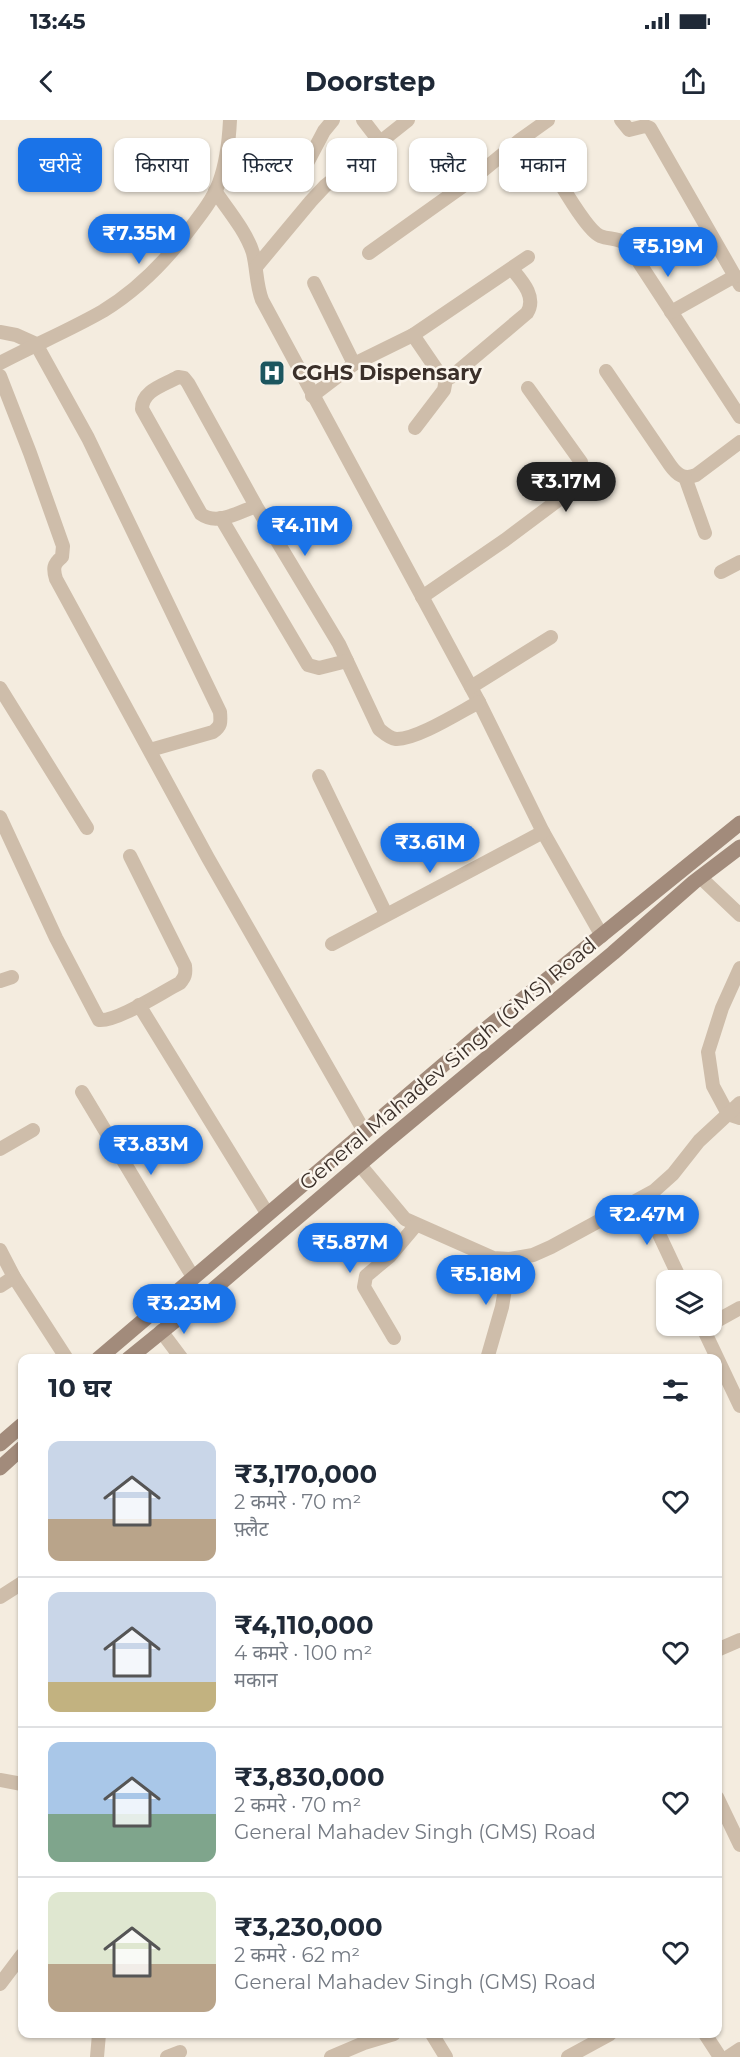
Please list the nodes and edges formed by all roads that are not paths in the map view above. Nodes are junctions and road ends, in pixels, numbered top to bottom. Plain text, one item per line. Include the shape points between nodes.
1 (230, 120) edge
2 (333, 120) edge
3 (363, 120) edge
4 (408, 120) edge
5 (548, 120) edge
6 (621, 120) edge
7 (377, 138) edge
8 (385, 138) edge
9 (314, 150) edge
10 (326, 185) edge
11 (215, 191) junction
12 (567, 192) edge
13 (369, 253) dead end
14 (528, 257) dead end
15 (256, 267) junction
16 (512, 269) junction
17 (737, 281) edge
18 (314, 283) dead end
19 (671, 312) junction
20 (0, 332) edge
21 (413, 335) junction
22 (36, 344) junction
23 (0, 363) edge
24 (354, 364) junction
25 (606, 371) dead end
26 (0, 376) edge
27 (446, 379) junction
28 (528, 388) dead end
29 (312, 396) junction
30 (740, 417) edge
31 (415, 428) dead end
32 (740, 442) edge
33 (684, 477) junction
34 (255, 506) junction
35 (221, 518) junction
36 (705, 533) dead end
37 (740, 562) edge
38 (721, 572) dead end
39 (422, 597) junction
40 (551, 637) dead end
41 (347, 661) junction
42 (471, 687) junction
43 (0, 688) edge
44 (479, 702) junction
45 (6, 710) edge
46 (150, 750) junction
47 (319, 776) dead end
48 (1, 821) edge
49 (740, 823) edge
50 (87, 828) dead end
51 (543, 832) junction
52 (740, 847) edge
53 (130, 856) dead end
54 (700, 878) junction
55 (386, 914) junction
56 (740, 915) edge
57 (602, 936) junction
58 (332, 944) dead end
59 (740, 968) edge
60 (139, 1005) junction
61 (82, 1092) dead end
62 (740, 1102) edge
63 (734, 1116) edge
64 (33, 1130) dead end
65 (364, 1131) junction
66 (0, 1149) edge
67 (360, 1165) junction
68 (642, 1198) junction
69 (267, 1214) junction
70 (416, 1226) junction
71 (0, 1250) edge
72 (510, 1259) junction
73 (676, 1270) edge
74 (14, 1277) junction
75 (193, 1277) junction
76 (0, 1286) edge
77 (740, 1308) edge
78 (722, 1318) edge
79 (161, 1331) junction
80 (710, 1336) edge
81 (394, 1338) dead end
82 (64, 1354) edge
83 (104, 1354) edge
84 (134, 1354) edge
85 (178, 1354) edge
86 (488, 1354) edge
87 (718, 1354) edge
88 (722, 1364) edge
89 (740, 1406) edge
90 (18, 1428) edge
91 (0, 1444) edge
92 (18, 1452) edge
93 (0, 1468) edge
94 (18, 1586) edge
95 (0, 1597) edge
96 (740, 1640) edge
97 (722, 1648) edge
98 (0, 1780) edge
99 (18, 1783) edge
100 (722, 1807) edge
101 (740, 1845) edge
102 (18, 1960) edge
103 (0, 1984) edge
104 (99, 2038) edge
105 (381, 2038) edge
106 (434, 2038) edge
107 (603, 2038) edge
108 (708, 2038) edge
109 (740, 2049) edge
110 (97, 2057) edge
111 (331, 2057) edge
112 (446, 2057) edge
113 (568, 2057) edge
114 (720, 2057) edge
115 (728, 2057) edge

1 - 11 street
2 - 9 street
3 - 7 street
4 - 8 street
5 - 13 street
6 - 17 street via 629,130 650,128
10 - 15 street
11 - 15 street via 248,240
11 - 22 street via 172,254 137,287 103,310
12 - 19 street via 600,236 618,238 627,244
14 - 16 street
15 - 29 street via 262,300
16 - 21 street
16 - 27 street via 525,285 531,306
17 - 19 street
18 - 24 street
19 - 30 street
20 - 22 street
21 - 24 street
21 - 27 street
22 - 23 street
22 - 46 street via 88,438 220,712 220,727 213,732
24 - 29 street
25 - 33 street via 670,465
26 - 46 street via 63,546 62,557 54,567 56,579
27 - 31 street via 444,390
28 - 39 street via 581,462 584,475 577,486 506,540
29 - 39 street
32 - 33 street via 696,475
33 - 36 street
34 - 35 street
34 - 35 street via 188,383 178,377 146,395 142,409 201,514 208,519
34 - 41 street
35 - 41 street via 308,665 320,668
37 - 38 street
39 - 42 street
40 - 42 street
41 - 44 street via 379,729 388,737 412,737
42 - 44 street
43 - 45 street
44 - 51 street
45 - 50 street
46 - 65 street
47 - 55 street
48 - 60 street via 99,1020 106,1021
49 - 57 street
51 - 55 street
51 - 57 street
52 - 54 street, General Mahadev Singh (GMS) Road
53 - 60 street via 186,972 180,982
54 - 56 street
54 - 67 street, General Mahadev Singh (GMS) Road
55 - 58 street
57 - 65 street
59 - 63 street via 708,1052 713,1086
60 - 69 street
61 - 75 street
62 - 63 street
63 - 68 street via 699,1141 674,1174
64 - 66 street
65 - 69 street
67 - 70 street via 397,1211
67 - 79 street, General Mahadev Singh (GMS) Road
68 - 72 street via 551,1247
68 - 73 street
69 - 75 street
70 - 72 street via 493,1258
70 - 81 street via 364,1281
71 - 74 street
72 - 86 street
74 - 76 street
74 - 82 street
75 - 83 street
77 - 78 street
79 - 84 street, General Mahadev Singh (GMS) Road
79 - 85 street
80 - 87 street
88 - 89 street
90 - 91 street
92 - 93 street
94 - 95 street
96 - 97 street
98 - 99 street
100 - 101 street
102 - 103 street
104 - 110 street
105 - 111 street
106 - 112 street
107 - 113 street
108 - 114 street
109 - 115 street

